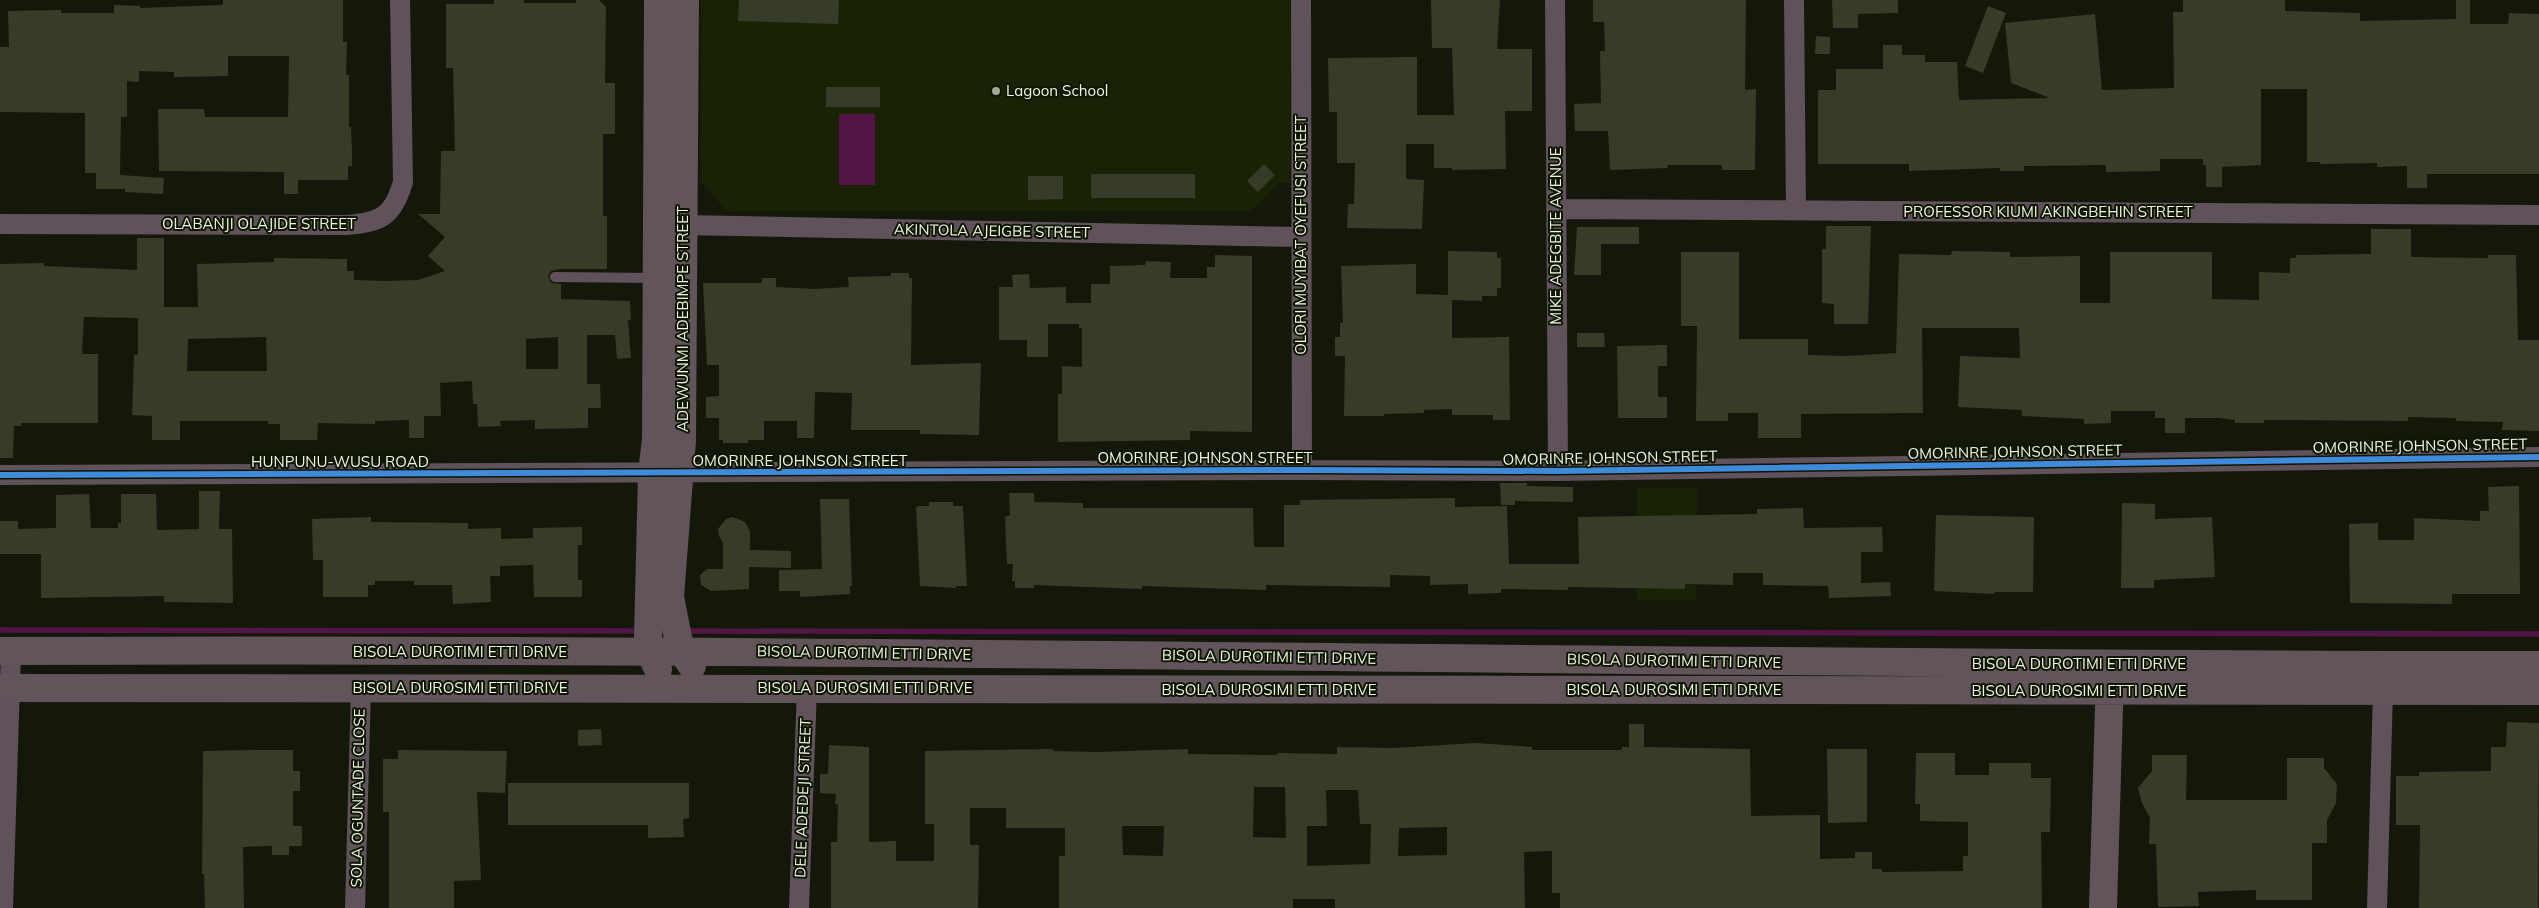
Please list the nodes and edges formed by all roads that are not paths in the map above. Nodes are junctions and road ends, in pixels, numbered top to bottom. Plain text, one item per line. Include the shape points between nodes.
1 (400, 0) edge
2 (658, 0) edge
3 (685, 0) edge
4 (1301, 0) edge
5 (1555, 0) edge
6 (1794, 0) edge
7 (1556, 209) junction
8 (1796, 210) junction
9 (2539, 215) edge
10 (0, 224) edge
11 (684, 225) junction
12 (1301, 237) junction
13 (555, 277) dead end
14 (656, 278) junction
15 (2539, 457) edge
16 (1302, 470) junction
17 (1558, 472) junction
18 (652, 474) junction
19 (681, 474) junction
20 (0, 475) edge
21 (663, 638) junction
22 (6, 651) edge
23 (2539, 665) edge
24 (2110, 678) junction
25 (6, 688) edge
26 (361, 688) junction
27 (668, 688) junction
28 (707, 688) junction
29 (807, 688) junction
30 (2382, 691) junction
31 (2539, 692) edge
32 (3, 908) edge
33 (356, 908) edge
34 (799, 908) edge
35 (2103, 908) edge
36 (2377, 908) edge

1 - 10 street, OLABANJI OLAJIDE STREET via 403,182 397,201 385,216 348,225
2 - 14 main road, ADEWUNMI ADEBIMPE STREET
3 - 11 main road, ADEWUNMI ADEBIMPE STREET
4 - 12 street, OLORI MUYIBAT OYEFUSI STREET
5 - 7 street, MIKE ADEGBITE AVENUE
6 - 8 street
7 - 8 street, PROFESSOR KIUMI AKINGBEHIN STREET
7 - 17 street, MIKE ADEGBITE AVENUE
8 - 9 street, PROFESSOR KIUMI AKINGBEHIN STREET
11 - 12 street, AKINTOLA AJEIGBE STREET
11 - 19 main road, ADEWUNMI ADEBIMPE STREET
12 - 16 street, OLORI MUYIBAT OYEFUSI STREET
13 - 14 lane
14 - 18 main road, ADEWUNMI ADEBIMPE STREET via 656,439
15 - 17 street, OMORINRE JOHNSON STREET
16 - 17 street, OMORINRE JOHNSON STREET
16 - 19 street, OMORINRE JOHNSON STREET
18 - 19 street, HUNPUNU-WUSU ROAD
18 - 20 street, HUNPUNU-WUSU ROAD
18 - 21 main road, ADEWUNMI ADEBIMPE STREET
19 - 21 main road, ADEWUNMI ADEBIMPE STREET
21 - 22 main road, BISOLA DUROTIMI ETTI DRIVE
21 - 24 main road, BISOLA DUROTIMI ETTI DRIVE
21 - 27 main road, ADEWUNMI ADEBIMPE STREET
21 - 28 main road, ADEWUNMI ADEBIMPE STREET
22 - 25 street
23 - 24 main road, BISOLA DUROTIMI ETTI DRIVE
24 - 29 main road, BISOLA DUROSIMI ETTI DRIVE
24 - 30 main road, BISOLA DUROSIMI ETTI DRIVE
24 - 35 main road
25 - 26 main road, BISOLA DUROSIMI ETTI DRIVE
25 - 32 street
26 - 27 main road, BISOLA DUROSIMI ETTI DRIVE
26 - 33 street, SOLA OGUNTADE CLOSE
27 - 28 main road, BISOLA DUROSIMI ETTI DRIVE
28 - 29 main road, BISOLA DUROSIMI ETTI DRIVE
29 - 34 street, DELE ADEDEJI STREET
30 - 31 main road, BISOLA DUROSIMI ETTI DRIVE
30 - 36 street

